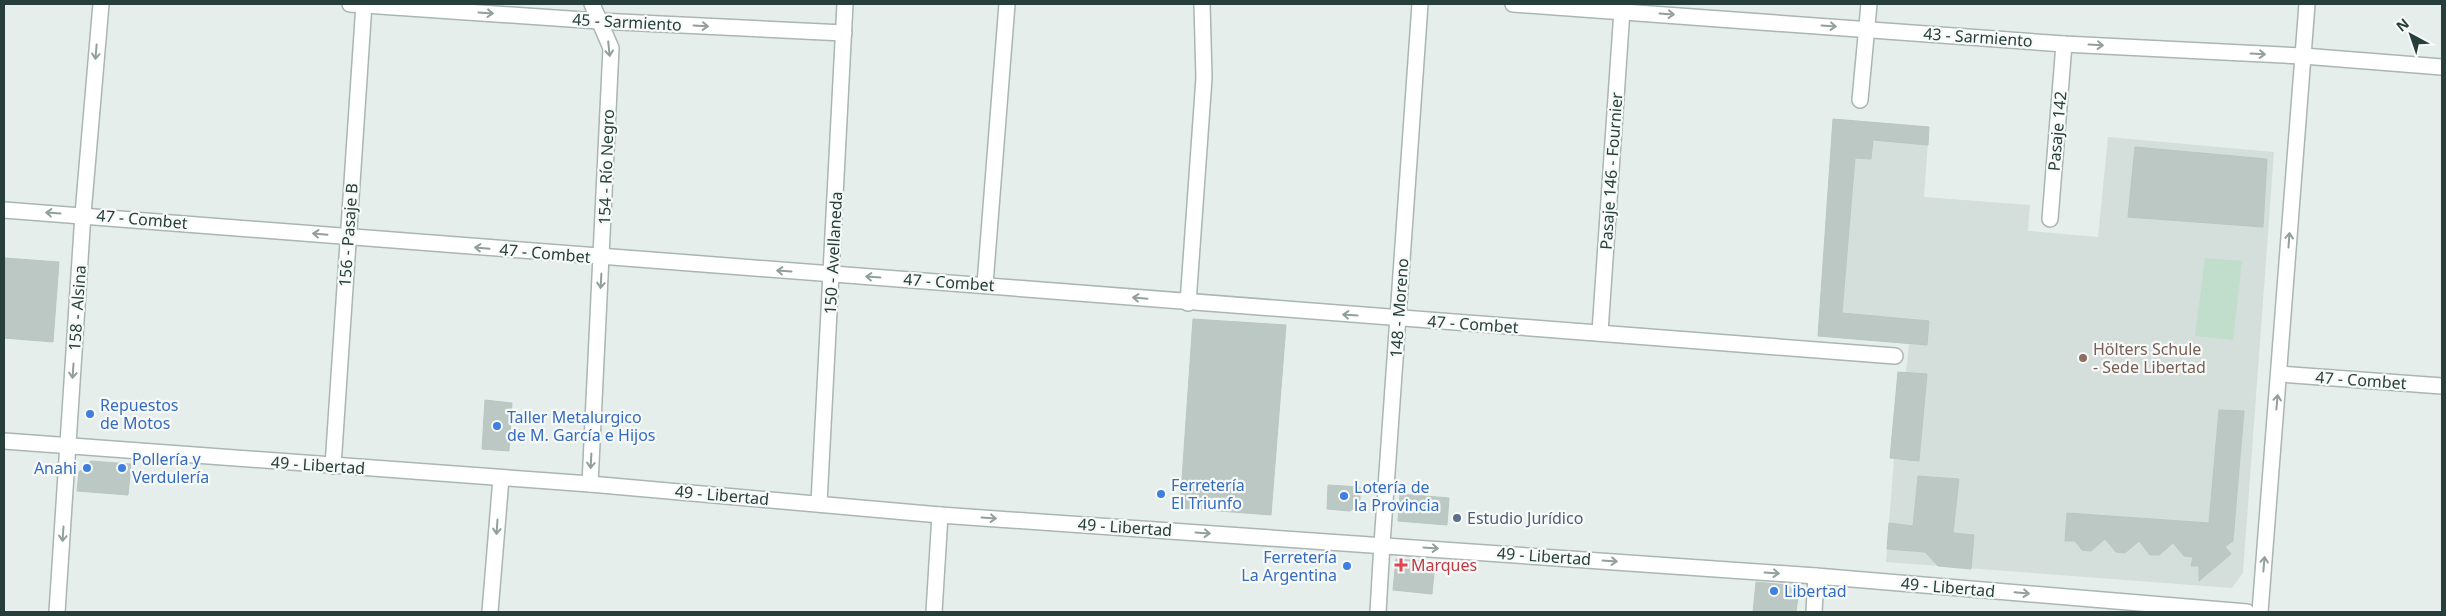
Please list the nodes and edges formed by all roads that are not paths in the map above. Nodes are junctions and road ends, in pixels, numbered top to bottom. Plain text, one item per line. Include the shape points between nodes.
1 (101, 4) edge
2 (359, 4) edge
3 (592, 4) edge
4 (845, 4) edge
5 (1007, 4) edge
6 (1202, 4) edge
7 (1420, 4) edge
8 (1513, 4) edge
9 (1869, 4) edge
10 (2307, 4) edge
11 (1622, 10) junction
12 (599, 21) junction
13 (1868, 28) junction
14 (844, 33) junction
15 (2064, 44) junction
16 (2303, 56) junction
17 (2442, 67) edge
18 (1860, 100) dead end
19 (4, 210) edge
20 (83, 214) junction
21 (2050, 219) dead end
22 (347, 237) junction
23 (602, 258) junction
24 (832, 275) junction
25 (985, 284) junction
26 (1188, 303) junction
27 (1399, 319) junction
28 (1600, 332) junction
29 (1895, 356) dead end
30 (2280, 374) junction
31 (2442, 386) edge
32 (4, 441) edge
33 (68, 446) junction
34 (333, 466) junction
35 (501, 478) junction
36 (590, 484) junction
37 (818, 503) junction
38 (940, 515) junction
39 (1382, 544) junction
40 (1816, 576) junction
41 (57, 612) edge
42 (490, 612) edge
43 (934, 612) edge
44 (1378, 612) edge
45 (1814, 612) edge
46 (2247, 612) edge
47 (2260, 612) edge

1 -> 20 street, 158 - Alsina
2 -> 12 street, 45 - Sarmiento
2 - 22 street, 156 - Pasaje B
3 - 12 street, 154 - Río Negro
4 - 14 street, 150 - Avellaneda
5 - 25 street
6 - 26 street via 1204,78
7 - 27 street, 148 - Moreno
8 - 11 street, 43 - Sarmiento
9 - 13 street
10 - 16 street
11 -> 13 street, 43 - Sarmiento
11 - 28 street, Pasaje 146 - Fournier
12 -> 14 street, 45 - Sarmiento
12 -> 23 street, 154 - Río Negro via 611,48
13 - 15 street, 43 - Sarmiento
13 - 18 street
14 - 24 street, 150 - Avellaneda
15 -> 16 street, 43 - Sarmiento
15 - 21 street, Pasaje 142
16 - 17 street, 43 - Sarmiento
30 -> 16 street
20 -> 19 street, 47 - Combet
22 -> 20 street, 47 - Combet
20 -> 33 street, 158 - Alsina
23 -> 22 street, 47 - Combet
22 - 34 street, 156 - Pasaje B
24 -> 23 street, 47 - Combet
23 -> 36 street, 154 - Río Negro
25 -> 24 street, 47 - Combet
24 - 37 street, 150 - Avellaneda
26 -> 25 street, 47 - Combet
27 -> 26 street, 47 - Combet
27 - 28 street, 47 - Combet
27 - 39 street, 148 - Moreno
28 - 29 street, 47 - Combet
30 - 31 street, 47 - Combet
47 -> 30 street
32 - 33 street, 49 - Libertad
33 - 34 street, 49 - Libertad
33 -> 41 street, 158 - Alsina
34 - 35 street, 49 - Libertad
35 - 36 street, 49 - Libertad
35 -> 42 street
36 - 37 street, 49 - Libertad
37 - 38 street, 49 - Libertad
38 -> 39 street, 49 - Libertad
38 - 43 street
39 -> 40 street, 49 - Libertad
39 - 44 street, 148 - Moreno
40 - 45 street
40 -> 46 street, 49 - Libertad

